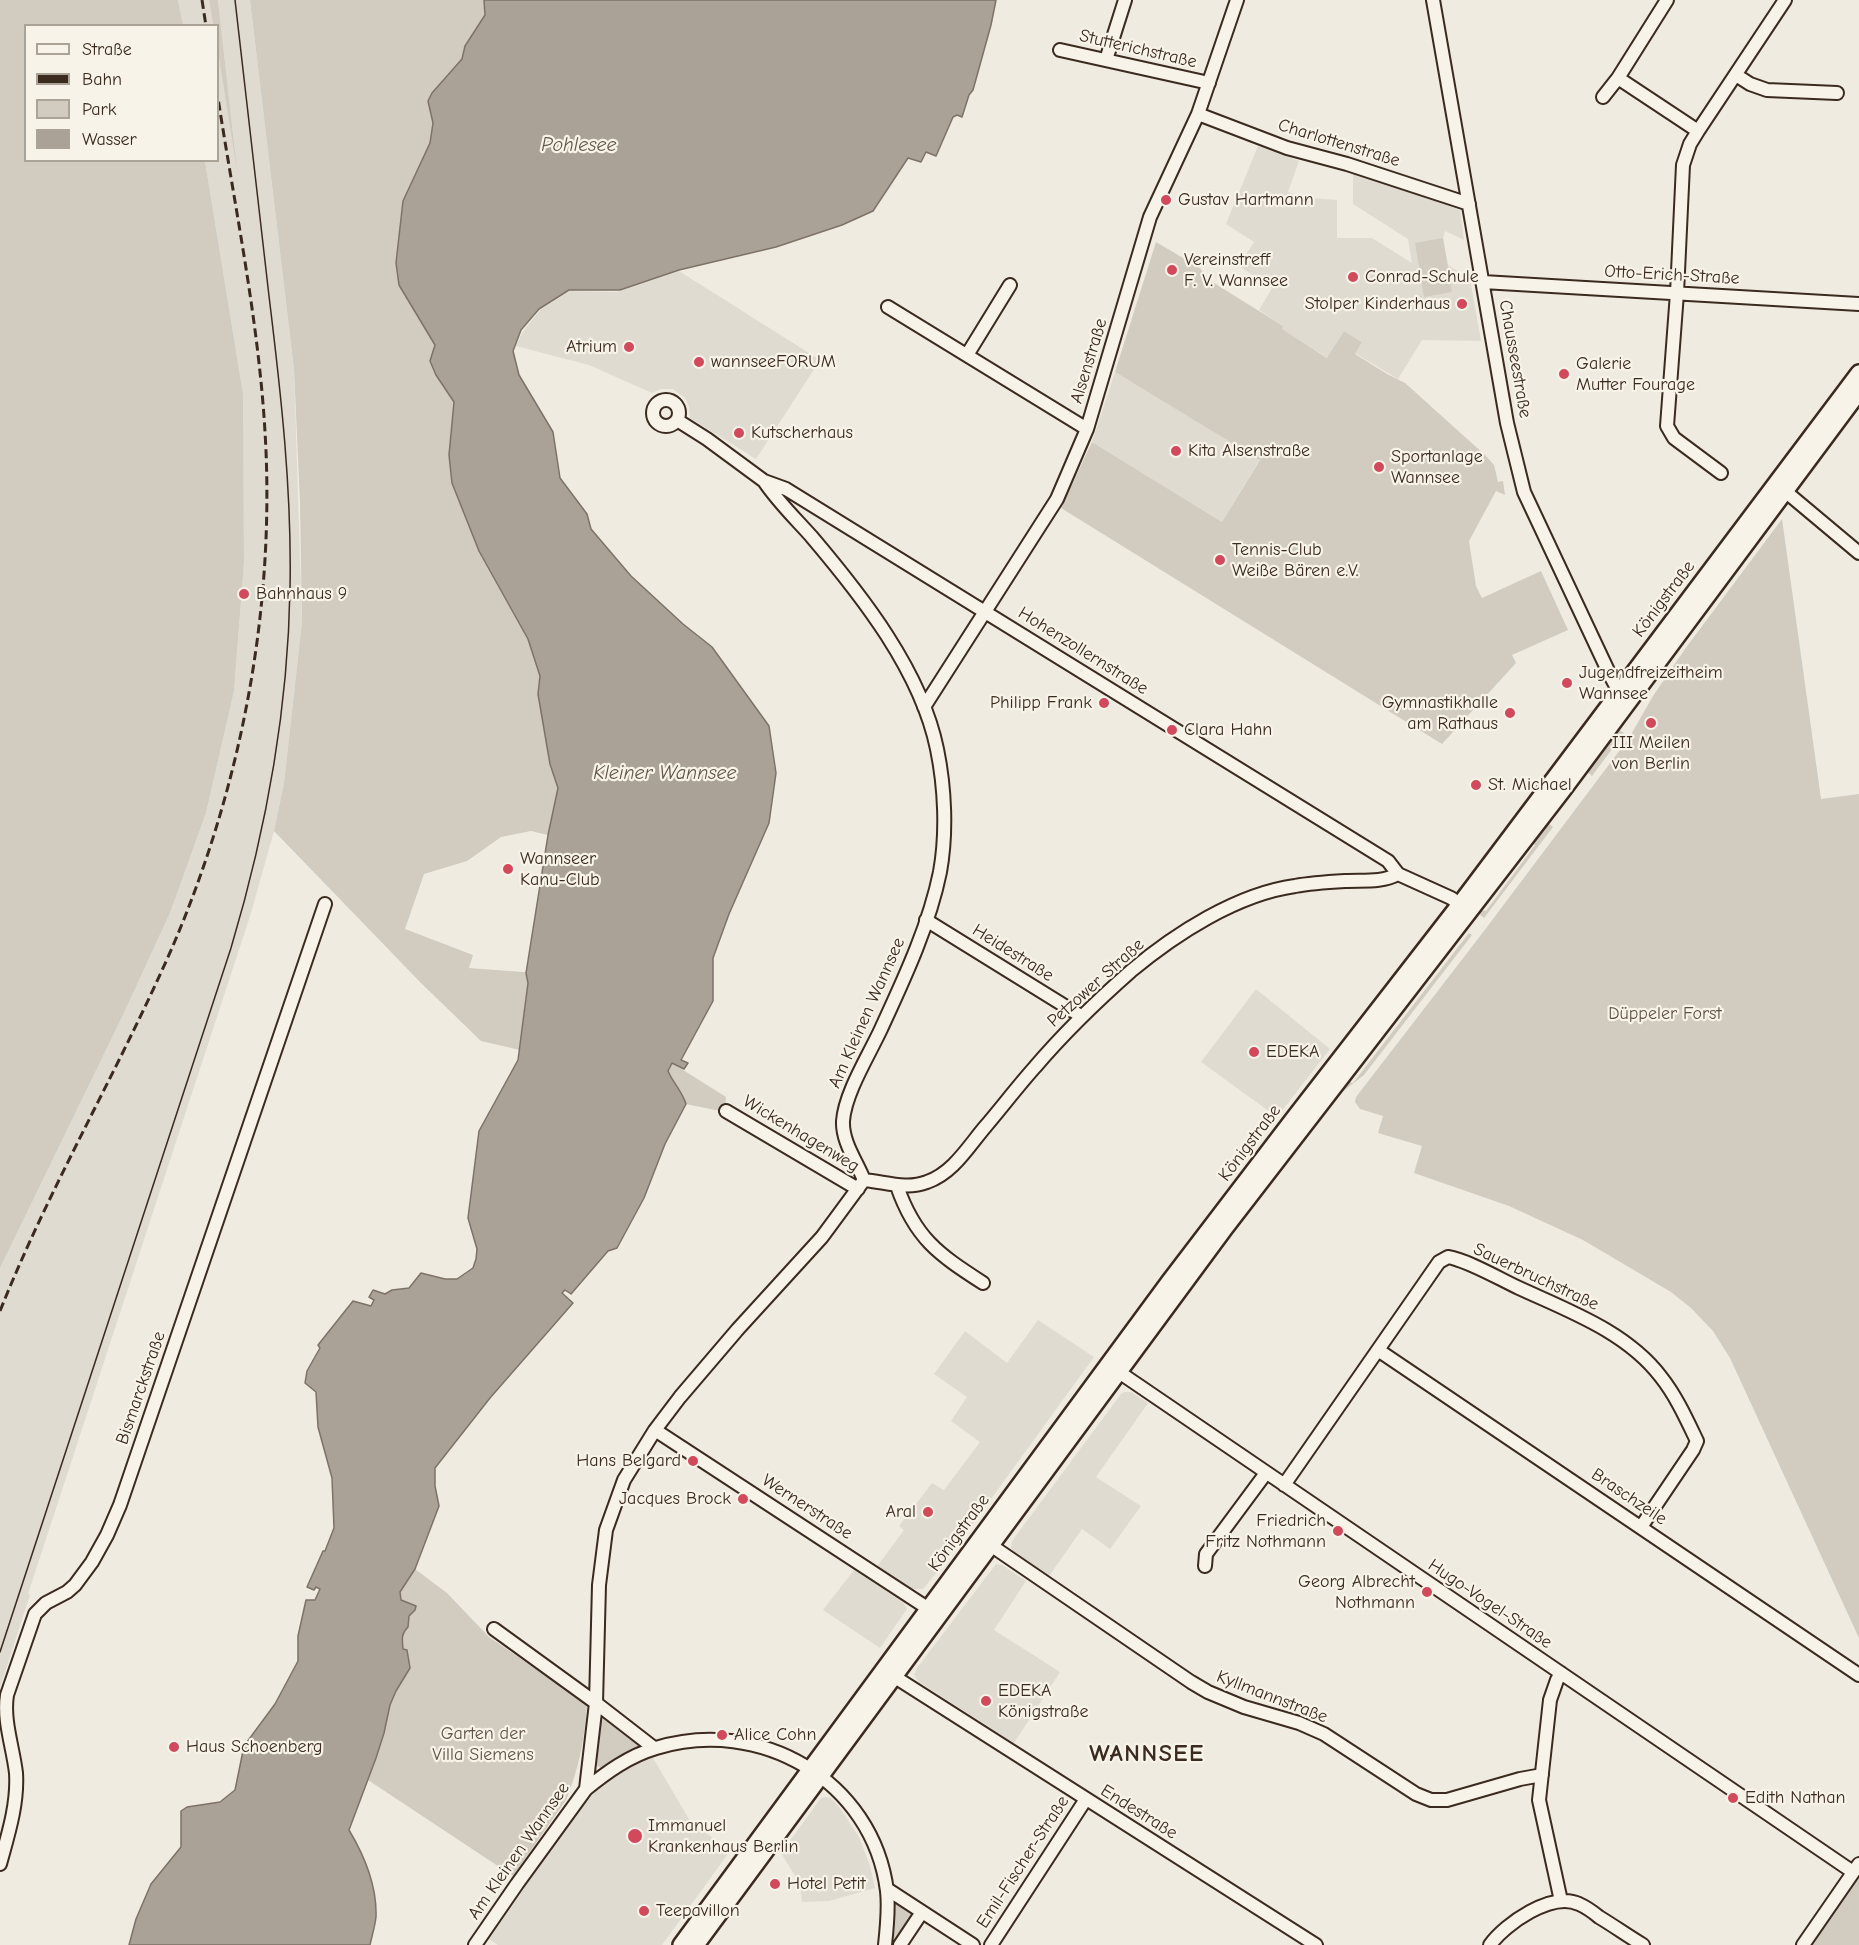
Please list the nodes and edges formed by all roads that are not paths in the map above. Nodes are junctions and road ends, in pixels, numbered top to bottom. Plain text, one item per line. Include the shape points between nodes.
1 (1125, 0) edge
2 (1237, 0) edge
3 (1433, 0) edge
4 (1667, 0) edge
5 (1785, 0) edge
6 (1060, 50) dead end
7 (1106, 60) junction
8 (1736, 75) junction
9 (1618, 78) junction
10 (1209, 83) junction
11 (1837, 93) dead end
12 (1603, 97) dead end
13 (1198, 114) junction
14 (1698, 131) junction
15 (1469, 204) junction
16 (1483, 282) junction
17 (1010, 285) dead end
18 (1677, 293) junction
19 (1859, 304) edge
20 (888, 307) dead end
21 (967, 355) junction
22 (1859, 373) edge
23 (1859, 392) edge
24 (677, 420) dead end
25 (1087, 429) junction
26 (1721, 473) dead end
27 (764, 481) junction
28 (1781, 487) junction
29 (1859, 553) edge
30 (986, 612) junction
31 (1624, 697) junction
32 (924, 707) junction
33 (1398, 874) junction
34 (325, 904) dead end
35 (1465, 908) junction
36 (926, 920) junction
37 (1082, 1017) junction
38 (726, 1111) dead end
39 (861, 1185) junction
40 (897, 1186) junction
41 (983, 1283) dead end
42 (1378, 1350) junction
43 (1113, 1368) junction
44 (655, 1430) junction
45 (1266, 1473) junction
46 (1284, 1485) junction
47 (1641, 1527) junction
48 (985, 1541) junction
49 (1205, 1566) dead end
50 (933, 1612) junction
51 (494, 1629) dead end
52 (889, 1673) junction
53 (1561, 1673) junction
54 (1859, 1675) edge
55 (596, 1703) junction
56 (654, 1748) junction
57 (815, 1772) junction
58 (1542, 1776) junction
59 (586, 1789) junction
60 (1086, 1799) junction
61 (0, 1864) edge
62 (1856, 1868) edge
63 (886, 1889) junction
64 (1561, 1901) junction
65 (922, 1912) junction
66 (475, 1945) edge
67 (681, 1945) edge
68 (696, 1945) edge
69 (885, 1945) edge
70 (900, 1945) edge
71 (973, 1945) edge
72 (991, 1945) edge
73 (1316, 1945) edge
74 (1490, 1945) edge
75 (1643, 1945) edge
76 (1803, 1945) edge

1 - 7 street
2 - 10 street, Alsenstraße
3 - 15 street, Chausseestraße
4 - 9 street
5 - 8 street
6 - 7 street, Stutterichstraße
7 - 10 street, Stutterichstraße
8 - 11 street via 1767,90
8 - 14 street
9 - 12 street
9 - 14 street
10 - 13 street, Alsenstraße
13 - 15 street, Charlottenstraße via 1287,147
13 - 25 street, Alsenstraße via 1150,217
14 - 18 street via 1683,165
15 - 16 street, Chausseestraße
16 - 18 street, Otto-Erich-Straße
16 - 31 street, Chausseestraße via 1524,492
17 - 21 street
18 - 19 street, Otto-Erich-Straße
18 - 26 street via 1667,426 1674,438
20 - 21 street
21 - 25 street
22 - 28 main road, Königstraße
23 - 28 main road, Königstraße
24 - 27 street, Hohenzollernstraße
25 - 30 street, Alsenstraße via 1054,506
27 - 30 street, Hohenzollernstraße via 786,489
27 - 32 street, Am Kleinen Wannsee via 875,617 902,660
28 - 29 street
28 - 31 main road, Königstraße
30 - 32 street, Alsenstraße
30 - 33 street, Hohenzollernstraße via 1388,861
31 - 35 main road, Königstraße
32 - 36 street, Am Kleinen Wannsee via 937,748 944,830 940,871
33 - 35 street, Hohenzollernstraße
33 - 37 street, Petzower Straße via 1387,880 1293,886 1235,905 1161,948
34 - 61 street, Bismarckstraße via 120,1505 92,1562 75,1585 38,1610 21,1652 4,1708 16,1775 12,1819
35 - 43 main road, Königstraße via 1237,1212
36 - 37 street, Heidestraße
36 - 39 street, Am Kleinen Wannsee via 904,979 848,1099 843,1122
37 - 40 street, Petzower Straße via 1033,1069 955,1164 925,1183
38 - 39 street, Wickenhagenweg
39 - 40 street, Petzower Straße via 879,1181
39 - 44 street, Am Kleinen Wannsee via 822,1237 738,1329
40 - 41 street via 918,1231 938,1252
42 - 46 street, Sauerbruchstraße
42 - 47 street, Braschzeile
42 - 47 street, Sauerbruchstraße via 1439,1262 1448,1257 1538,1297 1626,1343 1661,1377 1697,1441
43 - 45 street, Hugo-Vogel-Straße
43 - 48 main road, Königstraße
44 - 50 street, Wernerstraße
44 - 55 street, Am Kleinen Wannsee via 624,1480 606,1530 598,1585
45 - 46 street, Hugo-Vogel-Straße
45 - 49 street via 1206,1554
46 - 53 street, Hugo-Vogel-Straße
47 - 54 street, Braschzeile
48 - 50 main road, Königstraße
48 - 58 street, Kyllmannstraße via 1208,1692 1324,1734 1416,1794 1431,1800 1447,1800
50 - 52 main road, Königstraße
51 - 55 street
52 - 57 main road, Königstraße
52 - 60 street, Endestraße
53 - 58 street via 1550,1700
53 - 62 street, Hugo-Vogel-Straße
55 - 56 street
55 - 59 street, Am Kleinen Wannsee
56 - 57 street via 696,1740 735,1740 782,1753
56 - 59 street via 609,1771
57 - 63 street via 858,1815 882,1866
57 - 67 main road, Königstraße
57 - 68 main road, Königstraße
58 - 64 street via 1539,1800
59 - 66 street, Am Kleinen Wannsee
60 - 72 street, Emil-Fischer-Straße
60 - 73 street, Endestraße
62 - 76 street
63 - 65 street
63 - 69 street
64 - 74 street via 1514,1920
64 - 75 street via 1578,1903
65 - 70 street
65 - 71 street

